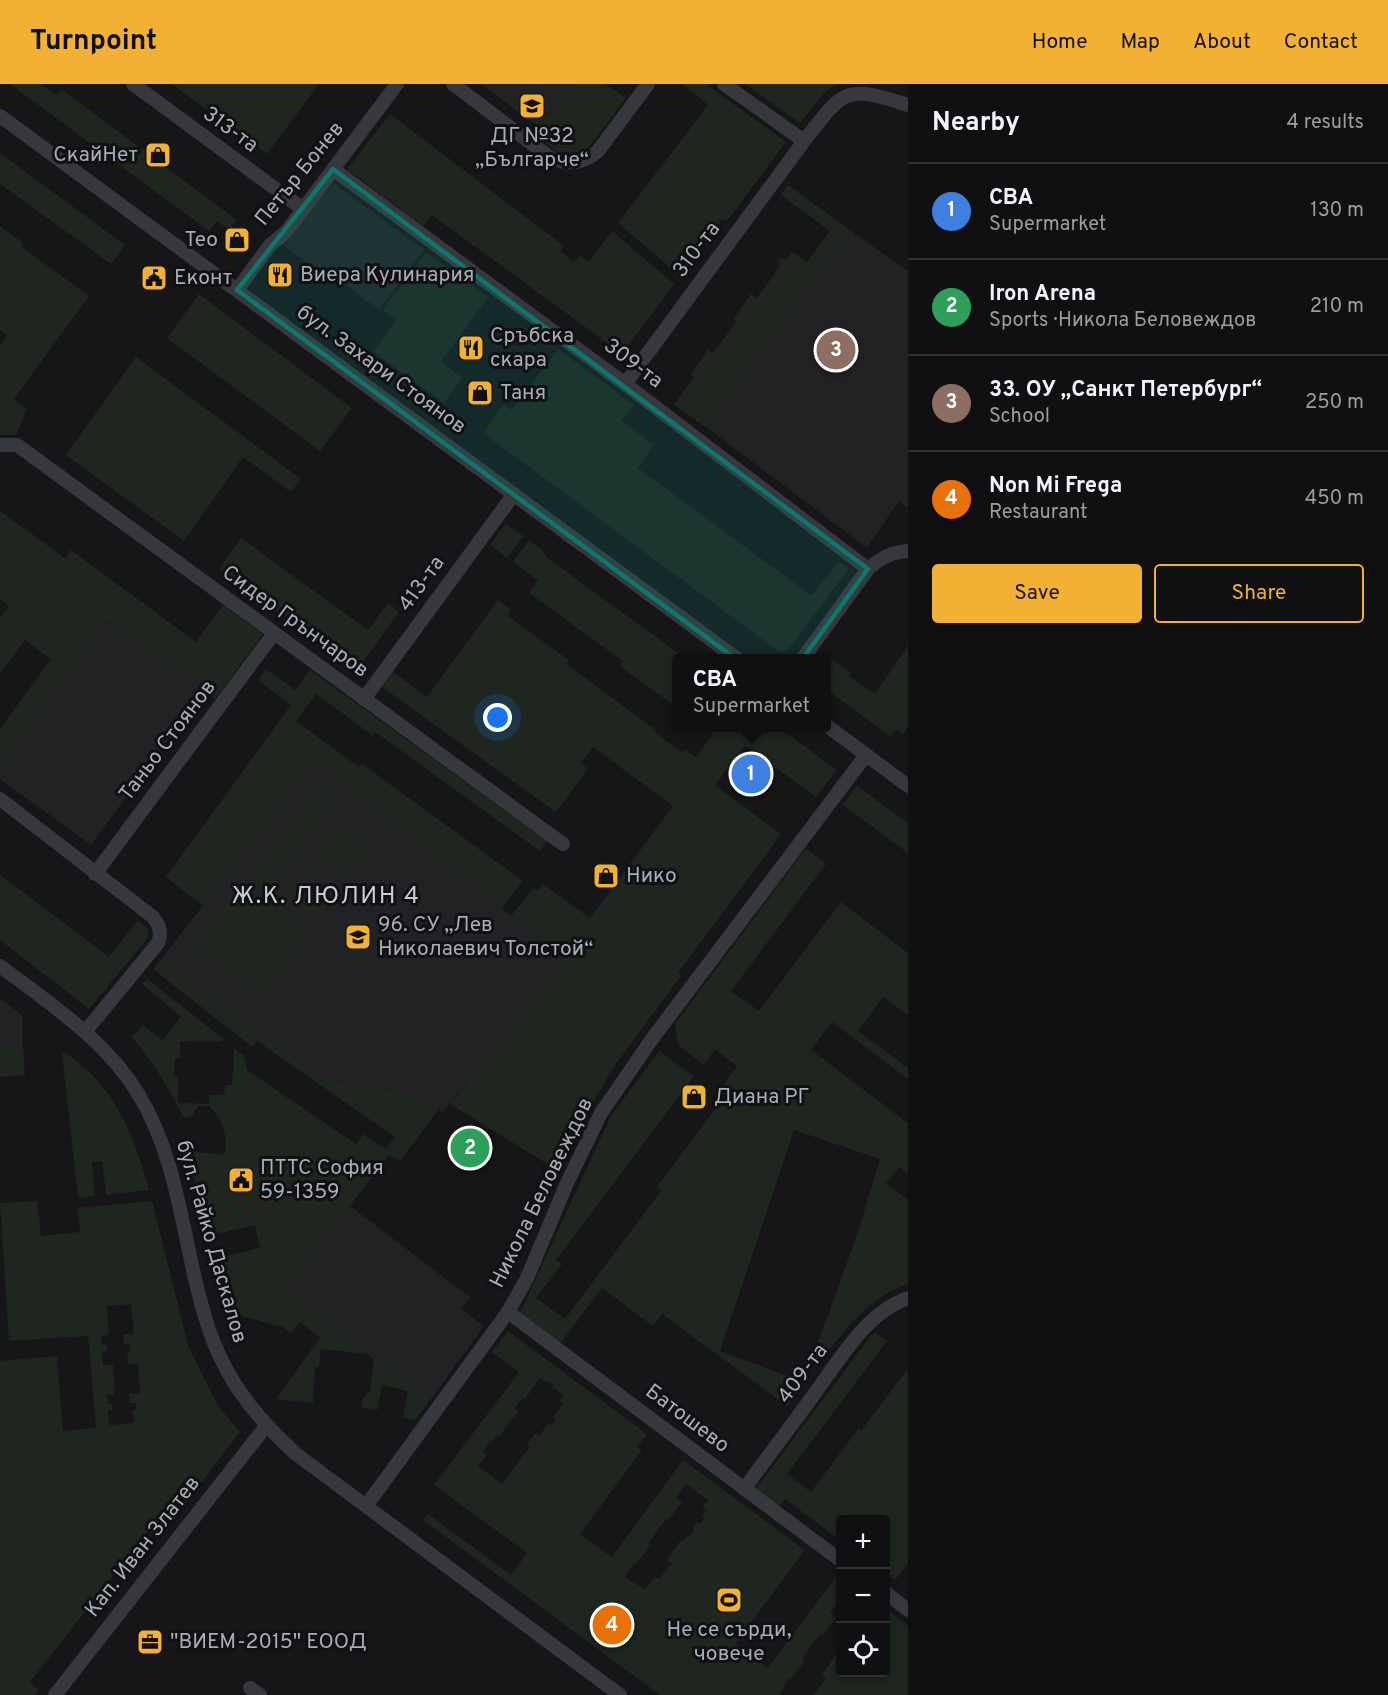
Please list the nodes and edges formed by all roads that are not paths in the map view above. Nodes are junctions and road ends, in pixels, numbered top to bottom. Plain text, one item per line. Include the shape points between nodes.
1 (133, 84) edge
2 (397, 84) edge
3 (453, 84) edge
4 (648, 84) edge
5 (724, 84) edge
6 (908, 105) edge
7 (0, 116) edge
8 (804, 141) junction
9 (333, 170) junction
10 (303, 209) junction
11 (237, 290) junction
12 (625, 384) junction
13 (0, 445) edge
14 (514, 494) junction
15 (908, 551) edge
16 (868, 569) junction
17 (274, 633) junction
18 (731, 654) edge
19 (806, 654) edge
20 (364, 699) junction
21 (831, 729) edge
22 (866, 755) junction
23 (908, 786) edge
24 (0, 799) edge
25 (562, 844) dead end
26 (95, 874) junction
27 (0, 966) edge
28 (85, 1032) junction
29 (908, 1298) edge
30 (508, 1312) junction
31 (266, 1426) junction
32 (744, 1489) junction
33 (366, 1506) junction
34 (836, 1557) edge
35 (890, 1597) edge
36 (908, 1610) edge
37 (602, 1690) edge
38 (55, 1695) edge
39 (620, 1695) edge

1 - 10 street, 313-та
2 - 9 street, Петър Бонев
3 - 4 street via 548,156 568,163 589,158 598,151
5 - 8 street
6 - 8 street, 310-та via 868,93 844,97 833,103
7 - 11 street, бул. Захари Стоянов
8 - 12 street, 310-та
9 - 10 street, Петър Бонев
9 - 12 street, 309-та
10 - 11 street, Петър Бонев
11 - 14 street, бул. Захари Стоянов
12 - 16 street, 309-та
13 - 17 street, Сидер Грънчаров via 17,445
14 - 18 street, бул. Захари Стоянов
14 - 20 street, 413-та
15 - 16 street via 881,558
16 - 19 street
17 - 20 street, Сидер Грънчаров
17 - 26 street, Таньо Стоянов
20 - 25 street, Сидер Грънчаров
21 - 22 street
22 - 23 street
22 - 30 street, Никола Беловеждов via 652,1039 601,1113
24 - 26 street
26 - 28 street via 153,917 160,937
27 - 28 street, бул. Райко Даскалов
28 - 31 street, бул. Райко Даскалов via 127,1076 157,1130 213,1339 240,1393
29 - 32 street, 409-та via 895,1302 853,1341
30 - 32 street, Батошево
30 - 33 street, Никола Беловеждов
31 - 33 street, бул. Райко Даскалов via 296,1454
31 - 38 street, Кап. Иван Златев
32 - 34 street, Батошево
33 - 37 street, бул. Райко Даскалов
35 - 36 street
37 - 39 street, бул. Райко Даскалов

